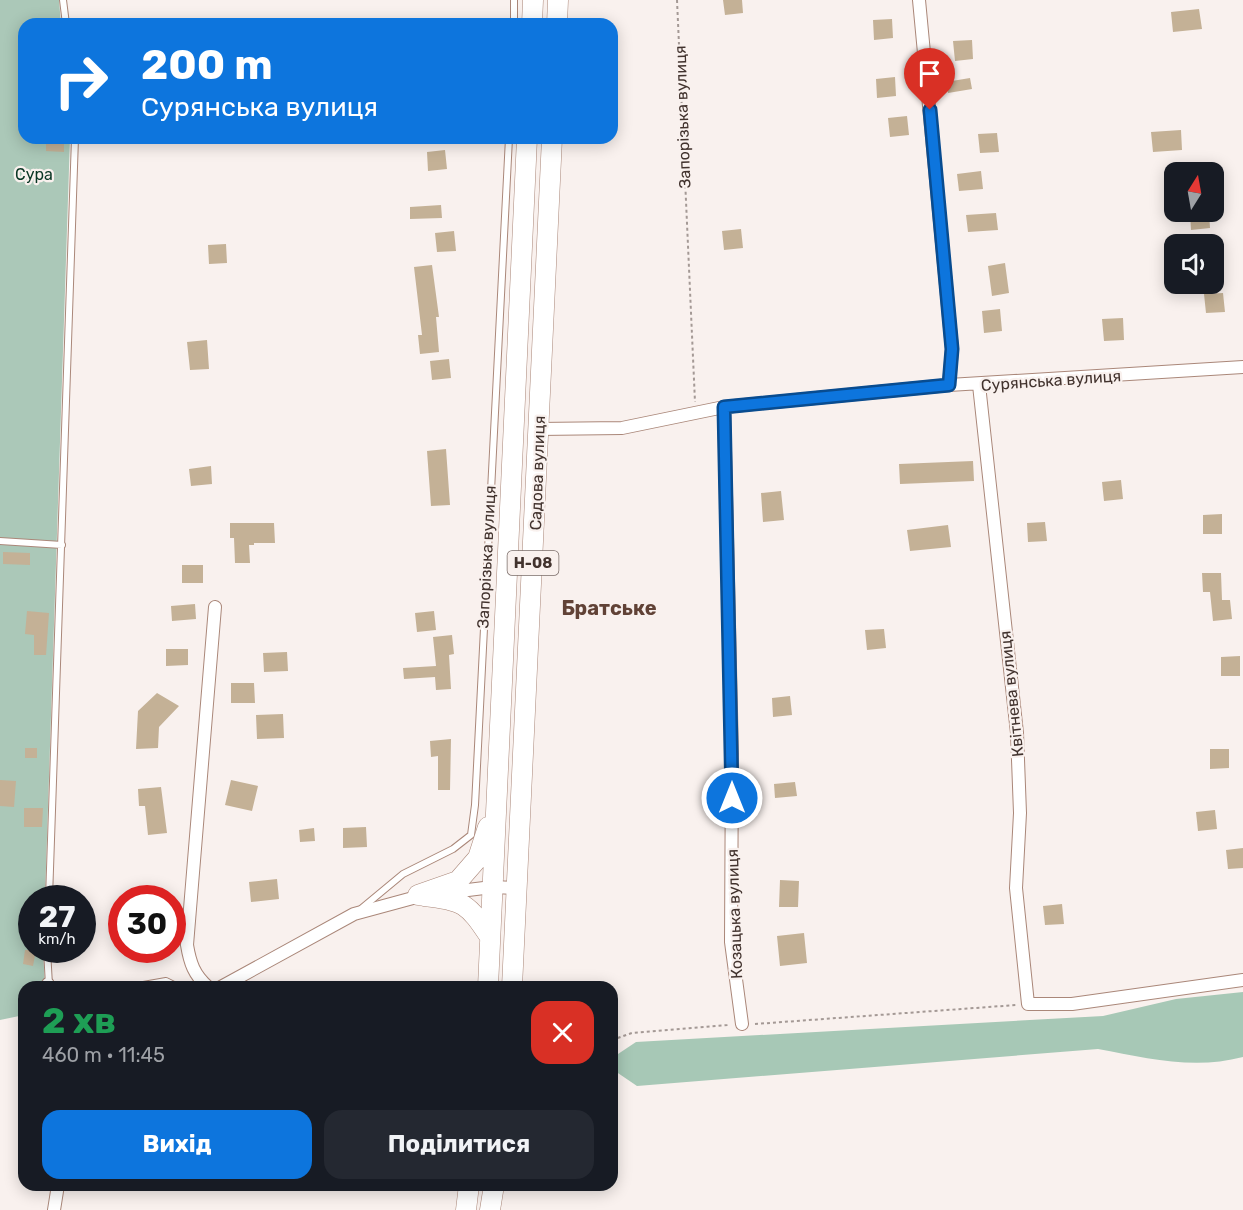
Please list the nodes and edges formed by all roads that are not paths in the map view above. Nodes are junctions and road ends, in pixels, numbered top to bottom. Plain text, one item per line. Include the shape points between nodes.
1 (63, 0) edge
2 (514, 0) edge
3 (533, 0) edge
4 (558, 0) edge
5 (919, 0) edge
6 (65, 18) edge
7 (513, 18) edge
8 (532, 18) edge
9 (557, 18) edge
10 (75, 144) edge
11 (509, 144) edge
12 (527, 144) edge
13 (552, 144) edge
14 (1243, 367) edge
15 (949, 385) junction
16 (979, 385) junction
17 (724, 407) junction
18 (538, 429) junction
19 (0, 541) edge
20 (62, 545) junction
21 (215, 607) dead end
22 (496, 802) junction
23 (49, 885) edge
24 (518, 888) junction
25 (492, 892) junction
26 (418, 895) junction
27 (354, 914) junction
28 (490, 937) junction
29 (47, 963) edge
30 (1243, 980) edge
31 (49, 981) edge
32 (200, 981) edge
33 (232, 981) edge
34 (488, 981) edge
35 (512, 981) edge
36 (742, 1024) road end
37 (57, 1191) edge
38 (468, 1191) edge
39 (493, 1191) edge
40 (54, 1210) edge
41 (466, 1210) edge
42 (490, 1210) edge

1 - 6 lane
2 - 7 lane
3 - 8 main road
4 - 9 main road
5 - 15 street via 952,349
10 - 20 lane
11 - 27 lane, Запорізька вулиця via 471,835 453,849 403,874
12 - 22 main road, Садова вулиця / Н-08
13 - 18 main road, Садова вулиця / Н-08
14 - 16 street, Сурянська вулиця
15 - 16 street, Сурянська вулиця
15 - 17 street, Сурянська вулиця
16 - 30 street, Квітнева вулиця via 1017,733 1020,813 1016,888 1028,1004 1072,1004
17 - 18 street, Сурянська вулиця via 622,428
17 - 36 street, Козацька вулиця via 732,742 731,942
18 - 24 main road, Садова вулиця / Н-08
19 - 20 lane
20 - 23 lane
21 - 32 street via 187,945 190,963
22 - 25 main road, Садова вулиця / Н-08
22 - 26 main road via 478,858 458,881
24 - 25 street
24 - 35 main road, Садова вулиця / Н-08
25 - 26 street
25 - 28 main road, Н-08
26 - 27 street
26 - 28 main road via 455,899 474,912
27 - 33 street
28 - 34 main road, Н-08
29 - 31 lane
37 - 40 street
38 - 41 main road
39 - 42 main road

